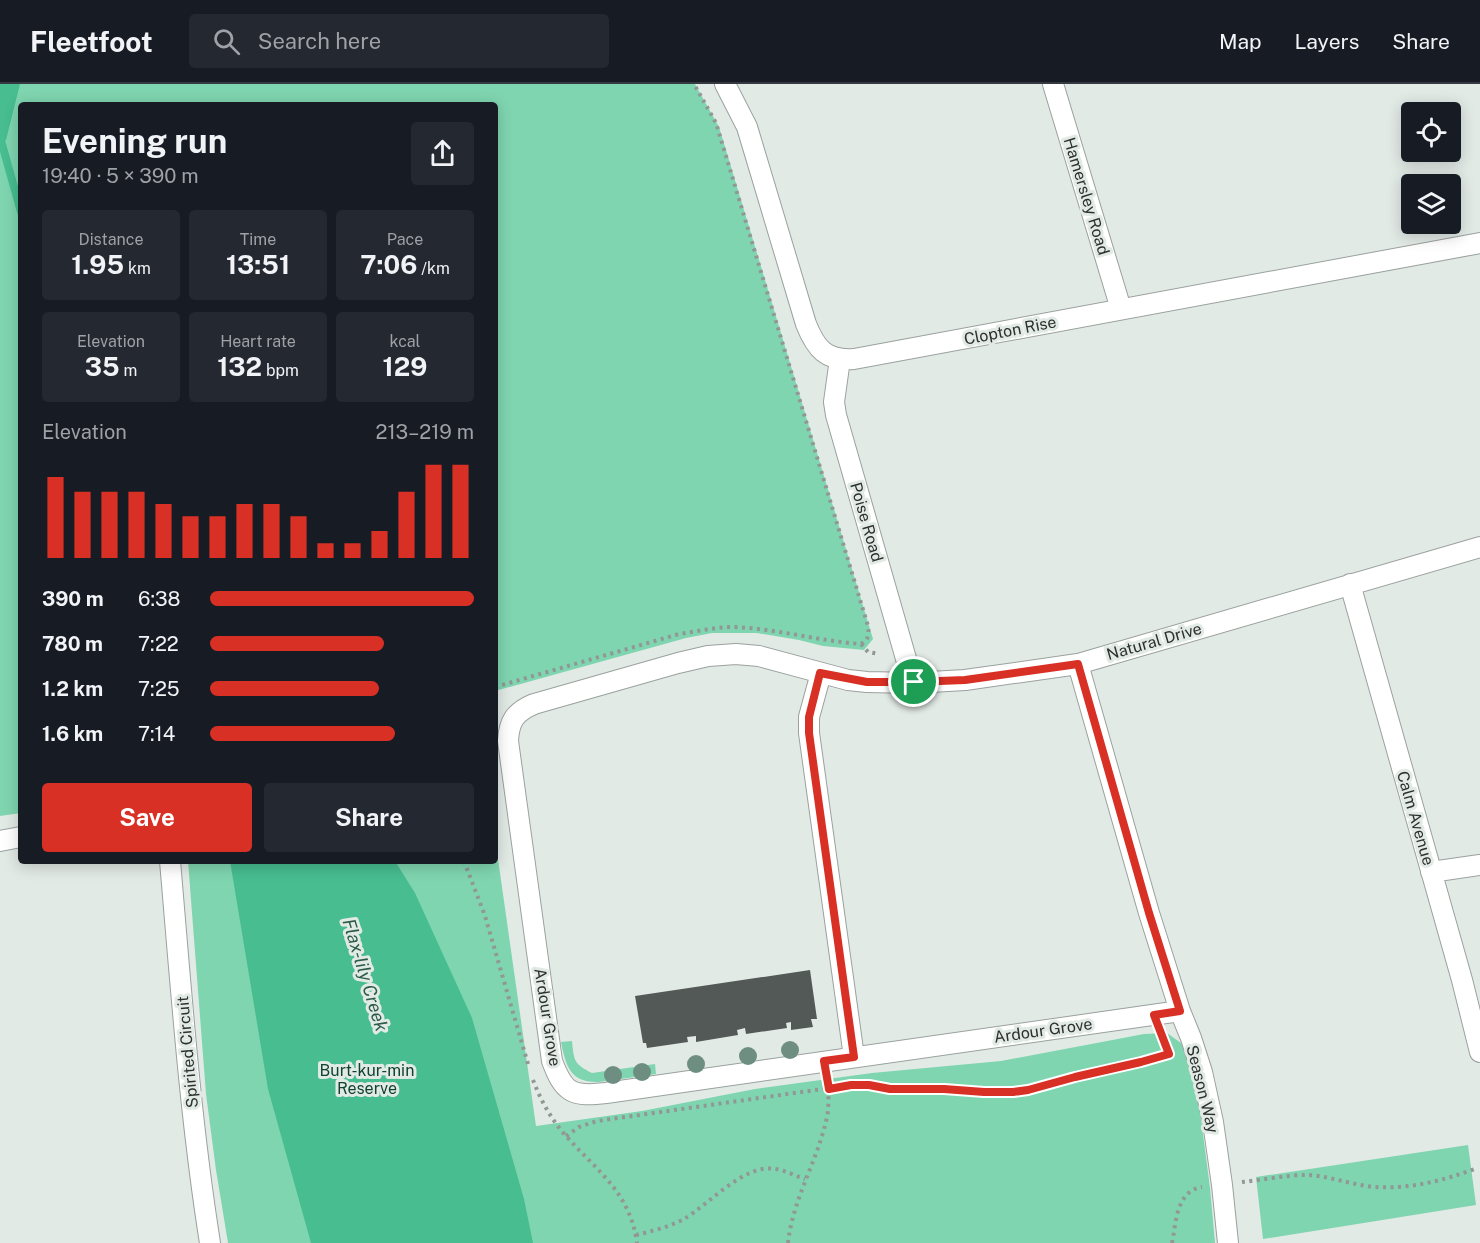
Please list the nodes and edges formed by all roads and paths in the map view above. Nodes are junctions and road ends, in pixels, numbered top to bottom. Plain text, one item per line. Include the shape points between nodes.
1 (694, 84) edge
2 (725, 84) edge
3 (1053, 84) edge
4 (1480, 243) edge
5 (1121, 309) junction
6 (840, 359) junction
7 (1480, 547) edge
8 (1350, 584) junction
9 (861, 644) junction
10 (879, 654) dead end
11 (1078, 664) junction
12 (820, 673) junction
13 (914, 682) junction
14 (498, 686) edge
15 (18, 838) edge
16 (0, 841) edge
17 (170, 864) edge
18 (1480, 865) edge
19 (1431, 872) junction
20 (1180, 1011) junction
21 (1154, 1015) junction
22 (1480, 1052) edge
23 (854, 1057) junction
24 (824, 1061) junction
25 (829, 1089) junction
26 (566, 1136) dead end
27 (1475, 1169) dead end
28 (805, 1179) junction
29 (1222, 1185) junction
30 (636, 1235) dead end
31 (210, 1243) edge
32 (788, 1243) edge
33 (1172, 1243) edge
34 (1228, 1243) edge

1 - 9 path via 716,123 865,615 869,635
2 - 6 street via 747,127 808,331 827,355
3 - 5 street, Hamersley Road
4 - 5 street, Clopton Rise
5 - 6 street, Clopton Rise
6 - 13 street, Poise Road via 836,415
7 - 8 street, Natural Drive
8 - 11 street, Natural Drive
8 - 19 street, Calm Avenue
9 - 10 path via 868,652
9 - 14 path via 759,629 707,629
11 - 13 street, Natural Drive via 965,680
11 - 20 street, Season Way
12 - 13 street, Natural Drive via 867,682
12 - 23 street via 809,733
12 - 24 street, Ardour Grove via 759,656 708,656 534,704 511,723 507,741 552,1061 564,1085 571,1091 590,1095
15 - 16 street
17 - 31 street, Spirited Circuit via 200,1178
18 - 19 street
19 - 22 street, Calm Avenue
20 - 21 street, Ardour Grove
20 - 29 street, Season Way via 1202,1072
21 - 23 street, Ardour Grove
21 - 25 path via 1169,1054 1028,1090 984,1092 869,1085
23 - 24 street, Ardour Grove
24 - 25 path
25 - 26 path via 597,1121
25 - 28 path via 822,1137
27 - 29 path via 1439,1181 1401,1187 1374,1187 1306,1175
28 - 30 path via 762,1168 727,1187 684,1219
28 - 32 path
29 - 33 path via 1192,1189 1186,1195 1180,1204
29 - 34 street, Season Way

